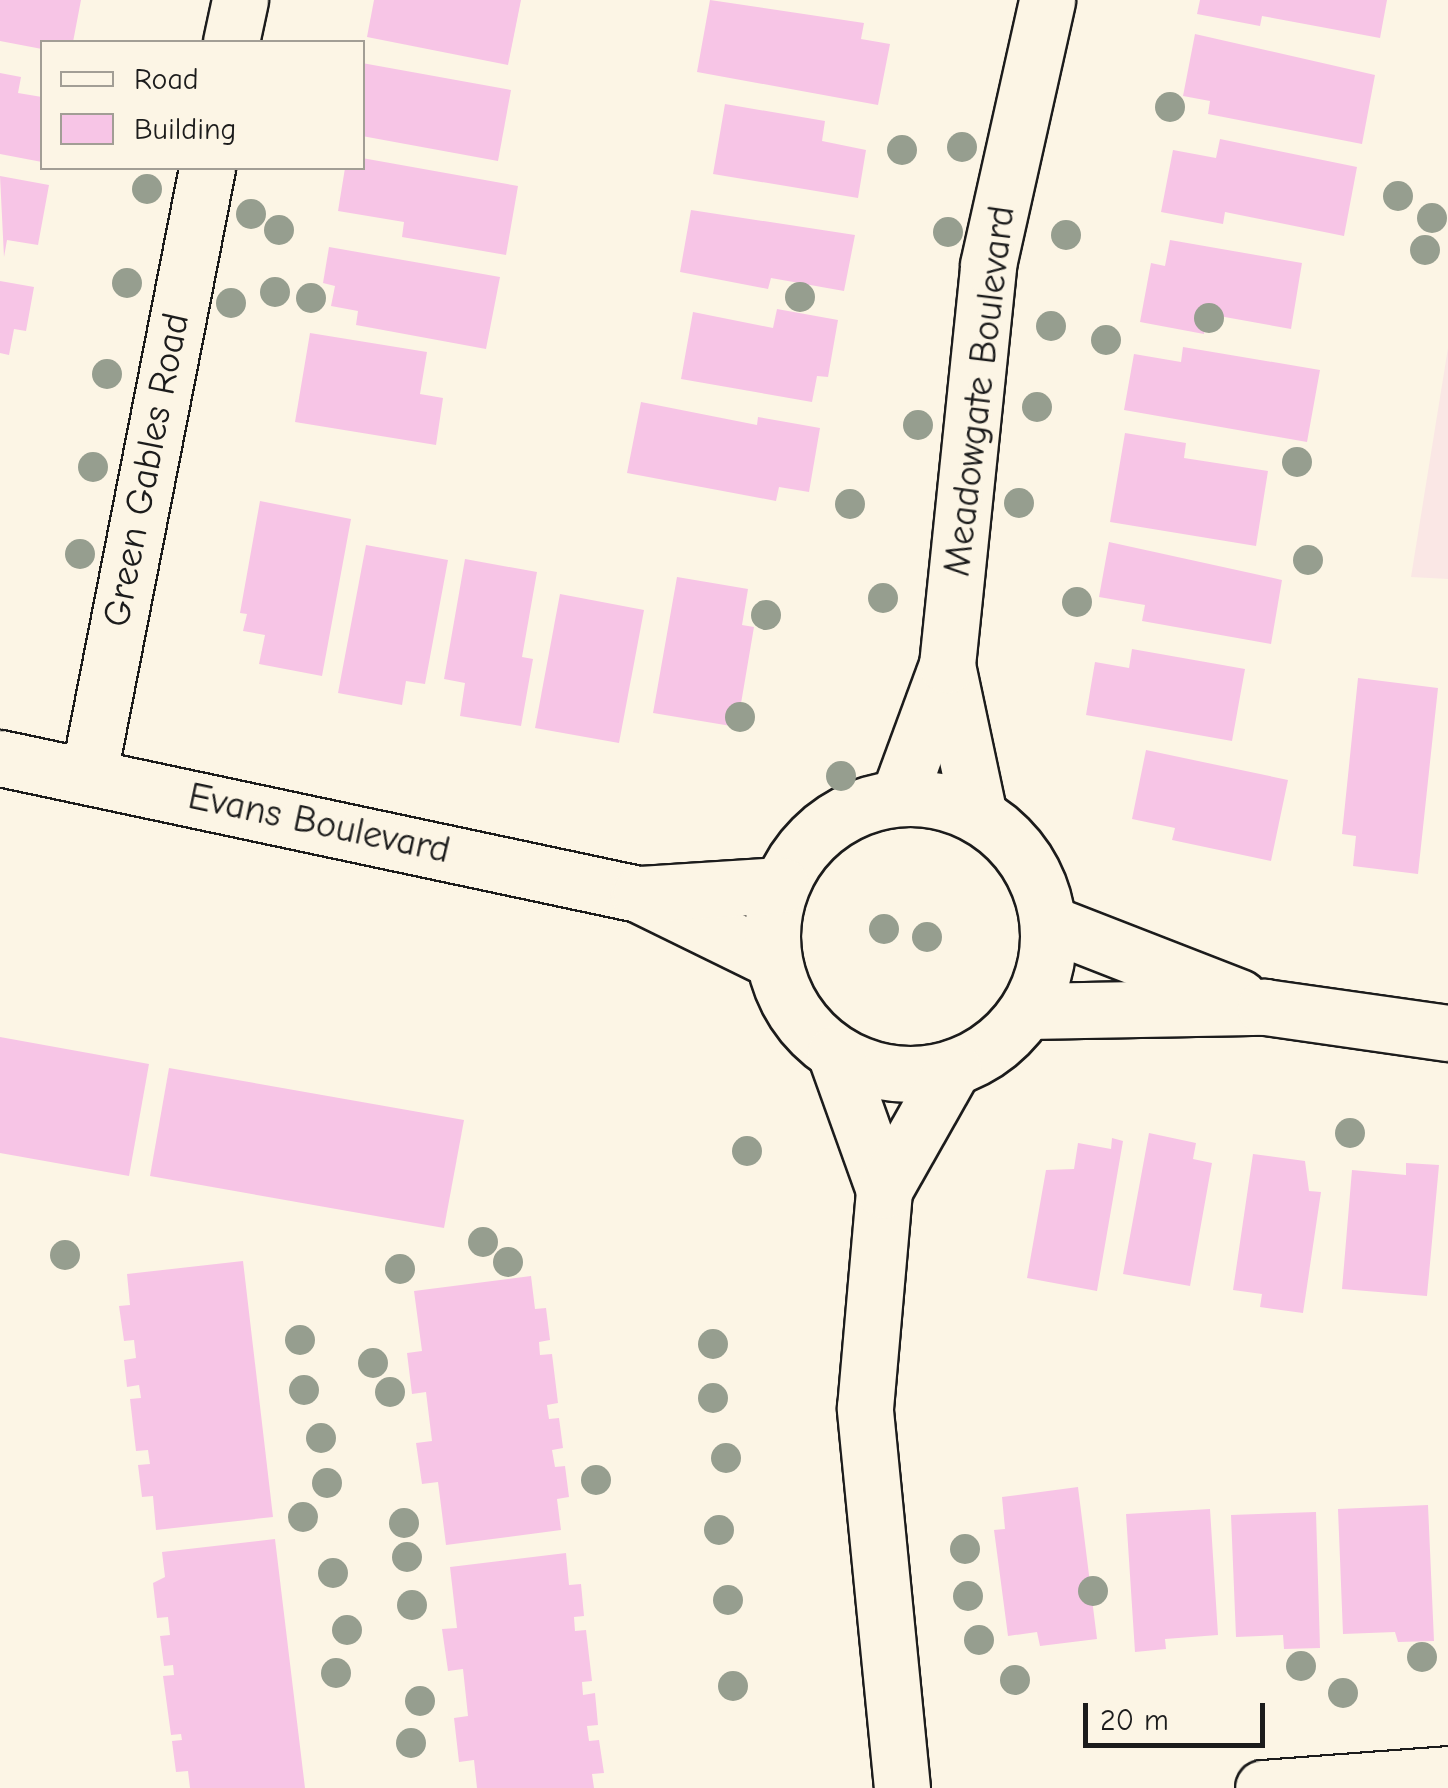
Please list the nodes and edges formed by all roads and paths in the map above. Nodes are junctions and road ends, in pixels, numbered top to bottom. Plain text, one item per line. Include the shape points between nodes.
1 (240, 0) edge
2 (1046, 0) edge
3 (231, 40) edge
4 (207, 170) edge
5 (948, 665) junction
6 (0, 758) edge
7 (89, 774) junction
8 (898, 798) junction
9 (979, 815) junction
10 (781, 885) junction
11 (638, 894) junction
12 (1049, 923) junction
13 (773, 960) junction
14 (1264, 1007) junction
15 (1028, 1011) junction
16 (1448, 1033) edge
17 (834, 1052) junction
18 (954, 1068) junction
19 (884, 1190) junction
20 (1448, 1774) edge
21 (1367, 1785) edge
22 (902, 1788) edge
23 (1263, 1788) edge

1 - 3 street
2 - 5 street, Meadowgate Boulevard via 988,265
4 - 7 street, Green Gables Road
5 - 8 street, Meadowgate Boulevard
5 - 9 street, Meadowgate Boulevard
6 - 7 street, Evans Boulevard
7 - 11 street, Evans Boulevard
8 - 9 street via 937,800
8 - 10 street via 861,806 828,825 800,851
9 - 12 street via 1014,843
10 - 11 street, Evans Boulevard
10 - 13 street
11 - 13 street, Evans Boulevard
12 - 14 street
12 - 15 street via 1046,968
13 - 17 street via 785,996
14 - 15 street
14 - 16 street
15 - 18 street via 995,1046
17 - 18 street via 869,1069 906,1075
17 - 19 street
18 - 19 street
19 - 22 street via 865,1408
20 - 21 street
21 - 23 street

